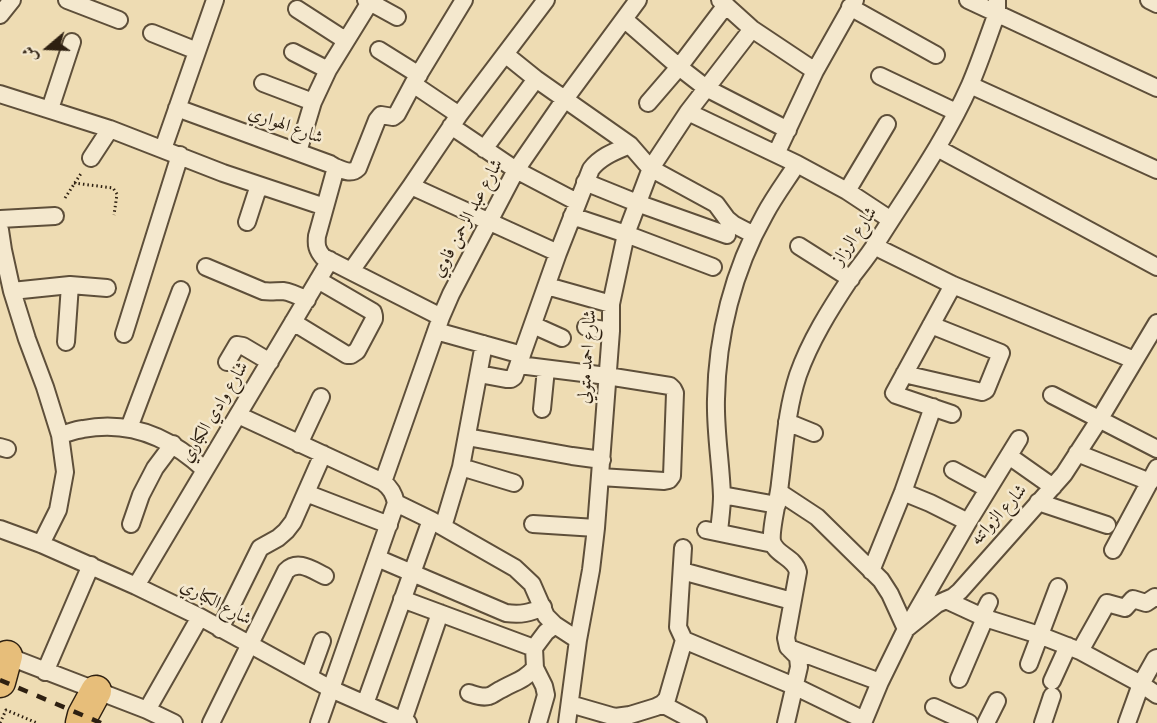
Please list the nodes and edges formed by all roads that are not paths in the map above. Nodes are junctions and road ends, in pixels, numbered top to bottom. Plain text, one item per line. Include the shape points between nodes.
1 (12, 0) edge
2 (67, 0) edge
3 (215, 0) edge
4 (464, 0) edge
5 (546, 0) edge
6 (638, 0) edge
7 (968, 0) edge
8 (1149, 0) edge
9 (368, 1) edge
10 (723, 3) edge
11 (853, 3) edge
12 (1157, 4) edge
13 (997, 6) edge
14 (297, 9) dead end
15 (0, 15) edge
16 (397, 17) dead end
17 (624, 19) junction
18 (119, 20) dead end
19 (752, 29) junction
20 (152, 33) dead end
21 (345, 40) junction
22 (72, 42) dead end
23 (379, 50) dead end
24 (197, 51) junction
25 (293, 52) dead end
26 (505, 54) junction
27 (936, 55) dead end
28 (678, 67) junction
29 (328, 70) junction
30 (815, 71) junction
31 (880, 76) dead end
32 (536, 79) junction
33 (416, 80) junction
34 (263, 83) dead end
35 (970, 85) junction
36 (706, 88) junction
37 (1157, 88) edge
38 (0, 94) edge
39 (566, 99) junction
40 (313, 102) junction
41 (648, 103) dead end
42 (177, 108) junction
43 (50, 109) junction
44 (688, 112) junction
45 (956, 112) junction
46 (455, 121) junction
47 (887, 124) dead end
48 (110, 129) junction
49 (788, 130) junction
50 (630, 145) junction
51 (937, 148) junction
52 (162, 149) junction
53 (484, 149) junction
54 (298, 152) junction
55 (776, 154) junction
56 (180, 156) junction
57 (91, 158) road end
58 (797, 164) junction
59 (335, 167) junction
60 (651, 168) junction
61 (1157, 170) edge
62 (523, 179) junction
63 (585, 182) junction
64 (259, 185) junction
65 (411, 186) junction
66 (847, 191) junction
67 (637, 203) junction
68 (325, 207) junction
69 (575, 209) junction
70 (55, 216) dead end
71 (0, 219) edge
72 (891, 220) junction
73 (247, 222) dead end
74 (489, 222) junction
75 (0, 230) edge
76 (626, 234) junction
77 (727, 235) dead end
78 (754, 235) junction
79 (799, 246) dead end
80 (874, 246) junction
81 (1, 252) edge
82 (558, 253) junction
83 (330, 260) junction
84 (206, 267) dead end
85 (712, 267) dead end
86 (1157, 267) edge
87 (351, 271) junction
88 (850, 279) junction
89 (318, 280) junction
90 (70, 285) junction
91 (952, 285) junction
92 (547, 286) junction
93 (107, 288) dead end
94 (181, 290) dead end
95 (12, 291) junction
96 (307, 300) junction
97 (611, 304) junction
98 (293, 322) junction
99 (1157, 323) edge
100 (439, 324) junction
101 (533, 325) junction
102 (931, 325) junction
103 (586, 327) dead end
104 (611, 331) junction
105 (124, 334) dead end
106 (562, 338) dead end
107 (66, 342) dead end
108 (484, 344) junction
109 (520, 360) junction
110 (1134, 360) junction
111 (227, 362) dead end
112 (270, 362) junction
113 (546, 369) junction
114 (479, 374) junction
115 (904, 374) junction
116 (607, 376) junction
117 (1052, 395) dead end
118 (321, 397) dead end
119 (933, 407) junction
120 (542, 409) dead end
121 (952, 414) dead end
122 (238, 415) junction
123 (1099, 420) junction
124 (787, 422) junction
125 (129, 428) junction
126 (814, 433) dead end
127 (60, 435) junction
128 (467, 438) junction
129 (1019, 439) dead end
130 (173, 444) junction
131 (299, 444) junction
132 (1157, 449) edge
133 (1077, 453) junction
134 (323, 454) junction
135 (1008, 456) junction
136 (461, 467) junction
137 (601, 468) junction
138 (205, 470) junction
139 (953, 470) dead end
140 (1153, 475) edge
141 (383, 482) junction
142 (514, 483) dead end
143 (1053, 487) junction
144 (988, 489) junction
145 (903, 492) junction
146 (306, 493) junction
147 (722, 495) junction
148 (778, 499) junction
149 (1038, 502) junction
150 (396, 503) junction
151 (968, 522) junction
152 (131, 524) dead end
153 (437, 524) junction
154 (533, 524) dead end
155 (389, 525) junction
156 (1107, 525) dead end
157 (596, 528) junction
158 (0, 529) edge
159 (41, 544) junction
160 (773, 544) junction
161 (684, 548) dead end
162 (1113, 550) dead end
163 (377, 558) junction
164 (91, 565) junction
165 (682, 571) junction
166 (871, 571) junction
167 (412, 573) junction
168 (325, 576) dead end
169 (136, 586) junction
170 (1058, 587) dead end
171 (1157, 598) edge
172 (402, 599) junction
173 (946, 600) junction
174 (792, 601) junction
175 (543, 607) junction
176 (986, 612) junction
177 (440, 613) junction
178 (200, 617) junction
179 (555, 625) junction
180 (220, 629) junction
181 (906, 629) junction
182 (1039, 635) junction
183 (578, 640) junction
184 (684, 640) junction
185 (322, 641) dead end
186 (250, 645) junction
187 (788, 647) junction
188 (534, 648) junction
189 (1074, 648) junction
190 (1156, 658) edge
191 (2, 664) edge
192 (1029, 664) dead end
193 (536, 668) junction
194 (45, 672) junction
195 (309, 677) junction
196 (959, 679) dead end
197 (880, 682) junction
198 (1141, 684) junction
199 (795, 686) junction
200 (331, 689) junction
201 (96, 691) junction
202 (469, 693) dead end
203 (1157, 695) edge
204 (997, 701) dead end
205 (365, 704) junction
206 (570, 704) junction
207 (662, 704) junction
208 (934, 707) dead end
209 (147, 710) junction
210 (615, 717) junction
211 (864, 721) edge
212 (406, 722) edge
213 (81, 723) edge
214 (174, 723) edge
215 (212, 723) edge
216 (318, 723) edge
217 (538, 723) edge
218 (567, 723) edge
219 (633, 723) edge
220 (698, 723) edge
221 (786, 723) edge
222 (969, 723) edge
223 (986, 723) edge
224 (1043, 723) edge
225 (1127, 723) edge

1 - 15 street
2 - 18 street
3 - 24 street
4 - 33 street
5 - 26 street
6 - 17 street, شارع عبد الرحمن فاوي
7 - 13 street
8 - 12 street
9 - 16 street
9 - 21 street
10 - 19 street
10 - 28 street
11 - 27 street
11 - 30 street
13 - 35 street, شارع الرزاز
13 - 37 street
14 - 21 street
17 - 28 street
17 - 39 street, شارع عبد الرحمن فاوي
19 - 30 street
19 - 36 street, شارع احمد متولي
20 - 24 street
21 - 29 street
22 - 43 street
23 - 33 street
24 - 42 street
25 - 29 street
26 - 32 street
26 - 46 street
28 - 36 street
28 - 41 street
29 - 40 street
30 - 49 street
31 - 45 street
32 - 39 street
32 - 53 street
33 - 46 street
33 - 59 street via 397,114 381,115 377,120 358,168 350,172
34 - 40 street
35 - 45 street, شارع الرزاز
35 - 61 street
36 - 44 street, شارع احمد متولي
36 - 49 street
38 - 43 street
39 - 50 street
39 - 62 street, شارع عبد الرحمن فاوي
40 - 54 street
42 - 52 street
42 - 54 street, شارع الهواري
43 - 48 street
44 - 55 street
44 - 60 street, شارع احمد متولي
45 - 51 street, شارع الرزاز
46 - 53 street
46 - 65 street
47 - 66 street
48 - 52 street
48 - 57 street
49 - 55 street
50 - 60 street
50 - 63 street via 595,164
51 - 72 street, شارع الرزاز
51 - 86 street
52 - 56 street
53 - 62 street
54 - 59 street, شارع الهواري
55 - 58 street
56 - 64 street
56 - 105 street
58 - 66 street
58 - 78 street
59 - 68 street, شارع الهواري
60 - 67 street, شارع احمد متولي
60 - 78 street via 716,204 733,224
62 - 69 street
62 - 74 street, شارع عبد الرحمن فاوي
63 - 67 street
63 - 69 street
64 - 68 street
64 - 73 street
65 - 74 street
65 - 87 street
66 - 72 street
67 - 76 street, شارع احمد متولي
67 - 77 street
68 - 83 street, شارع الهواري via 316,244 323,257
69 - 76 street
69 - 82 street
70 - 71 street
72 - 80 street, شارع الرزاز
74 - 82 street
74 - 100 street, شارع عبد الرحمن فاوي
75 - 81 street
76 - 85 street
76 - 97 street, شارع احمد متولي
78 - 147 street via 735,285 718,358 716,400
79 - 88 street
80 - 88 street, شارع الرزاز
80 - 91 street
81 - 95 street
82 - 92 street
83 - 87 street
83 - 89 street, شارع وادي الكباري
84 - 96 street via 263,291 292,293
87 - 100 street
88 - 124 street, شارع الرزاز via 810,347
89 - 96 street, شارع وادي الكباري
89 - 98 street via 373,312 374,319 357,351 347,355
90 - 93 street
90 - 95 street
90 - 107 street
91 - 102 street
91 - 110 street
92 - 97 street
92 - 101 street
94 - 125 street
95 - 127 street
96 - 98 street, شارع وادي الكباري
97 - 104 street, شارع احمد متولي
98 - 112 street, شارع وادي الكباري
99 - 110 street, شارع الزواتنه
100 - 108 street
100 - 141 street, شارع عبد الرحمن فاوي
101 - 106 street
101 - 109 street
102 - 115 street
102 - 115 street via 1000,352 986,390
103 - 104 street
104 - 116 street, شارع احمد متولي
108 - 109 street
108 - 114 street
109 - 113 street
109 - 114 street via 511,379
110 - 123 street, شارع الزواتنه
111 - 112 street via 237,345
112 - 122 street, شارع وادي الكباري
113 - 116 street
113 - 120 street
114 - 128 street
115 - 119 street via 894,394
116 - 137 street, شارع احمد متولي
116 - 137 street via 674,389 672,476 664,481
117 - 123 street
118 - 131 street
119 - 121 street
119 - 145 street
122 - 131 street
122 - 138 street, شارع وادي الكباري
123 - 132 street
123 - 133 street, شارع الزواتنه
124 - 126 street
124 - 148 street, شارع الرزاز
125 - 127 street via 106,426
125 - 130 street
127 - 159 street via 64,472 58,510
128 - 136 street
128 - 137 street via 573,456
129 - 135 street
130 - 138 street
130 - 152 street via 150,477
131 - 134 street
133 - 140 street
133 - 143 street, شارع الزواتنه
134 - 141 street
134 - 146 street
135 - 143 street
135 - 144 street
136 - 142 street
136 - 153 street
137 - 157 street, شارع احمد متولي
138 - 169 street, شارع وادي الكباري
139 - 144 street
140 - 162 street
141 - 150 street via 393,492
143 - 149 street, شارع الزواتنه
144 - 151 street
145 - 151 street
145 - 166 street
146 - 155 street
146 - 180 street via 286,531 260,548
147 - 148 street
147 - 160 street via 712,531
148 - 160 street, شارع الرزاز
148 - 166 street via 816,517
149 - 156 street
149 - 173 street, شارع الزواتنه via 960,591
150 - 153 street
150 - 155 street
151 - 181 street
153 - 167 street
153 - 175 street via 515,568 532,584
154 - 157 street
155 - 163 street
157 - 183 street, شارع احمد متولي
158 - 159 street, شارع الكباري
159 - 164 street, شارع الكباري
160 - 174 street via 797,567
161 - 165 street
163 - 167 street
163 - 200 street
164 - 169 street, شارع الكباري
164 - 194 street
165 - 174 street
165 - 184 street via 678,627
166 - 181 street via 890,594
167 - 172 street
167 - 175 street via 506,613 519,615
168 - 186 street via 296,564 286,571
169 - 178 street, شارع الكباري
170 - 182 street
171 - 189 street via 1146,603 1133,599 1125,608 1107,603
172 - 177 street
172 - 205 street
173 - 176 street
173 - 181 street, شارع الزواتنه
174 - 187 street
175 - 179 street
176 - 182 street
176 - 196 street
177 - 188 street
177 - 212 street
178 - 180 street, شارع الكباري
178 - 209 street
179 - 183 street
179 - 188 street
180 - 186 street, شارع الكباري
181 - 197 street, شارع الزواتنه
182 - 189 street
182 - 192 street
183 - 206 street, شارع احمد متولي
184 - 199 street
184 - 207 street via 667,699
185 - 195 street
186 - 195 street, شارع الكباري
186 - 215 street
187 - 197 street
187 - 199 street via 799,662
188 - 193 street
189 - 198 street
189 - 224 street via 1052,688
190 - 198 street
191 - 194 street
193 - 202 street via 491,696
193 - 217 street via 546,695
194 - 201 street
195 - 200 street, شارع الكباري
197 - 211 street, شارع الزواتنه
198 - 203 street
198 - 225 street
199 - 211 street
199 - 221 street
200 - 205 street, شارع الكباري
200 - 216 street
201 - 209 street
201 - 213 highway
204 - 223 street
205 - 212 street, شارع الكباري
206 - 210 street
206 - 218 street, شارع احمد متولي
207 - 210 street
207 - 220 street
208 - 222 street
209 - 214 street
210 - 219 street

